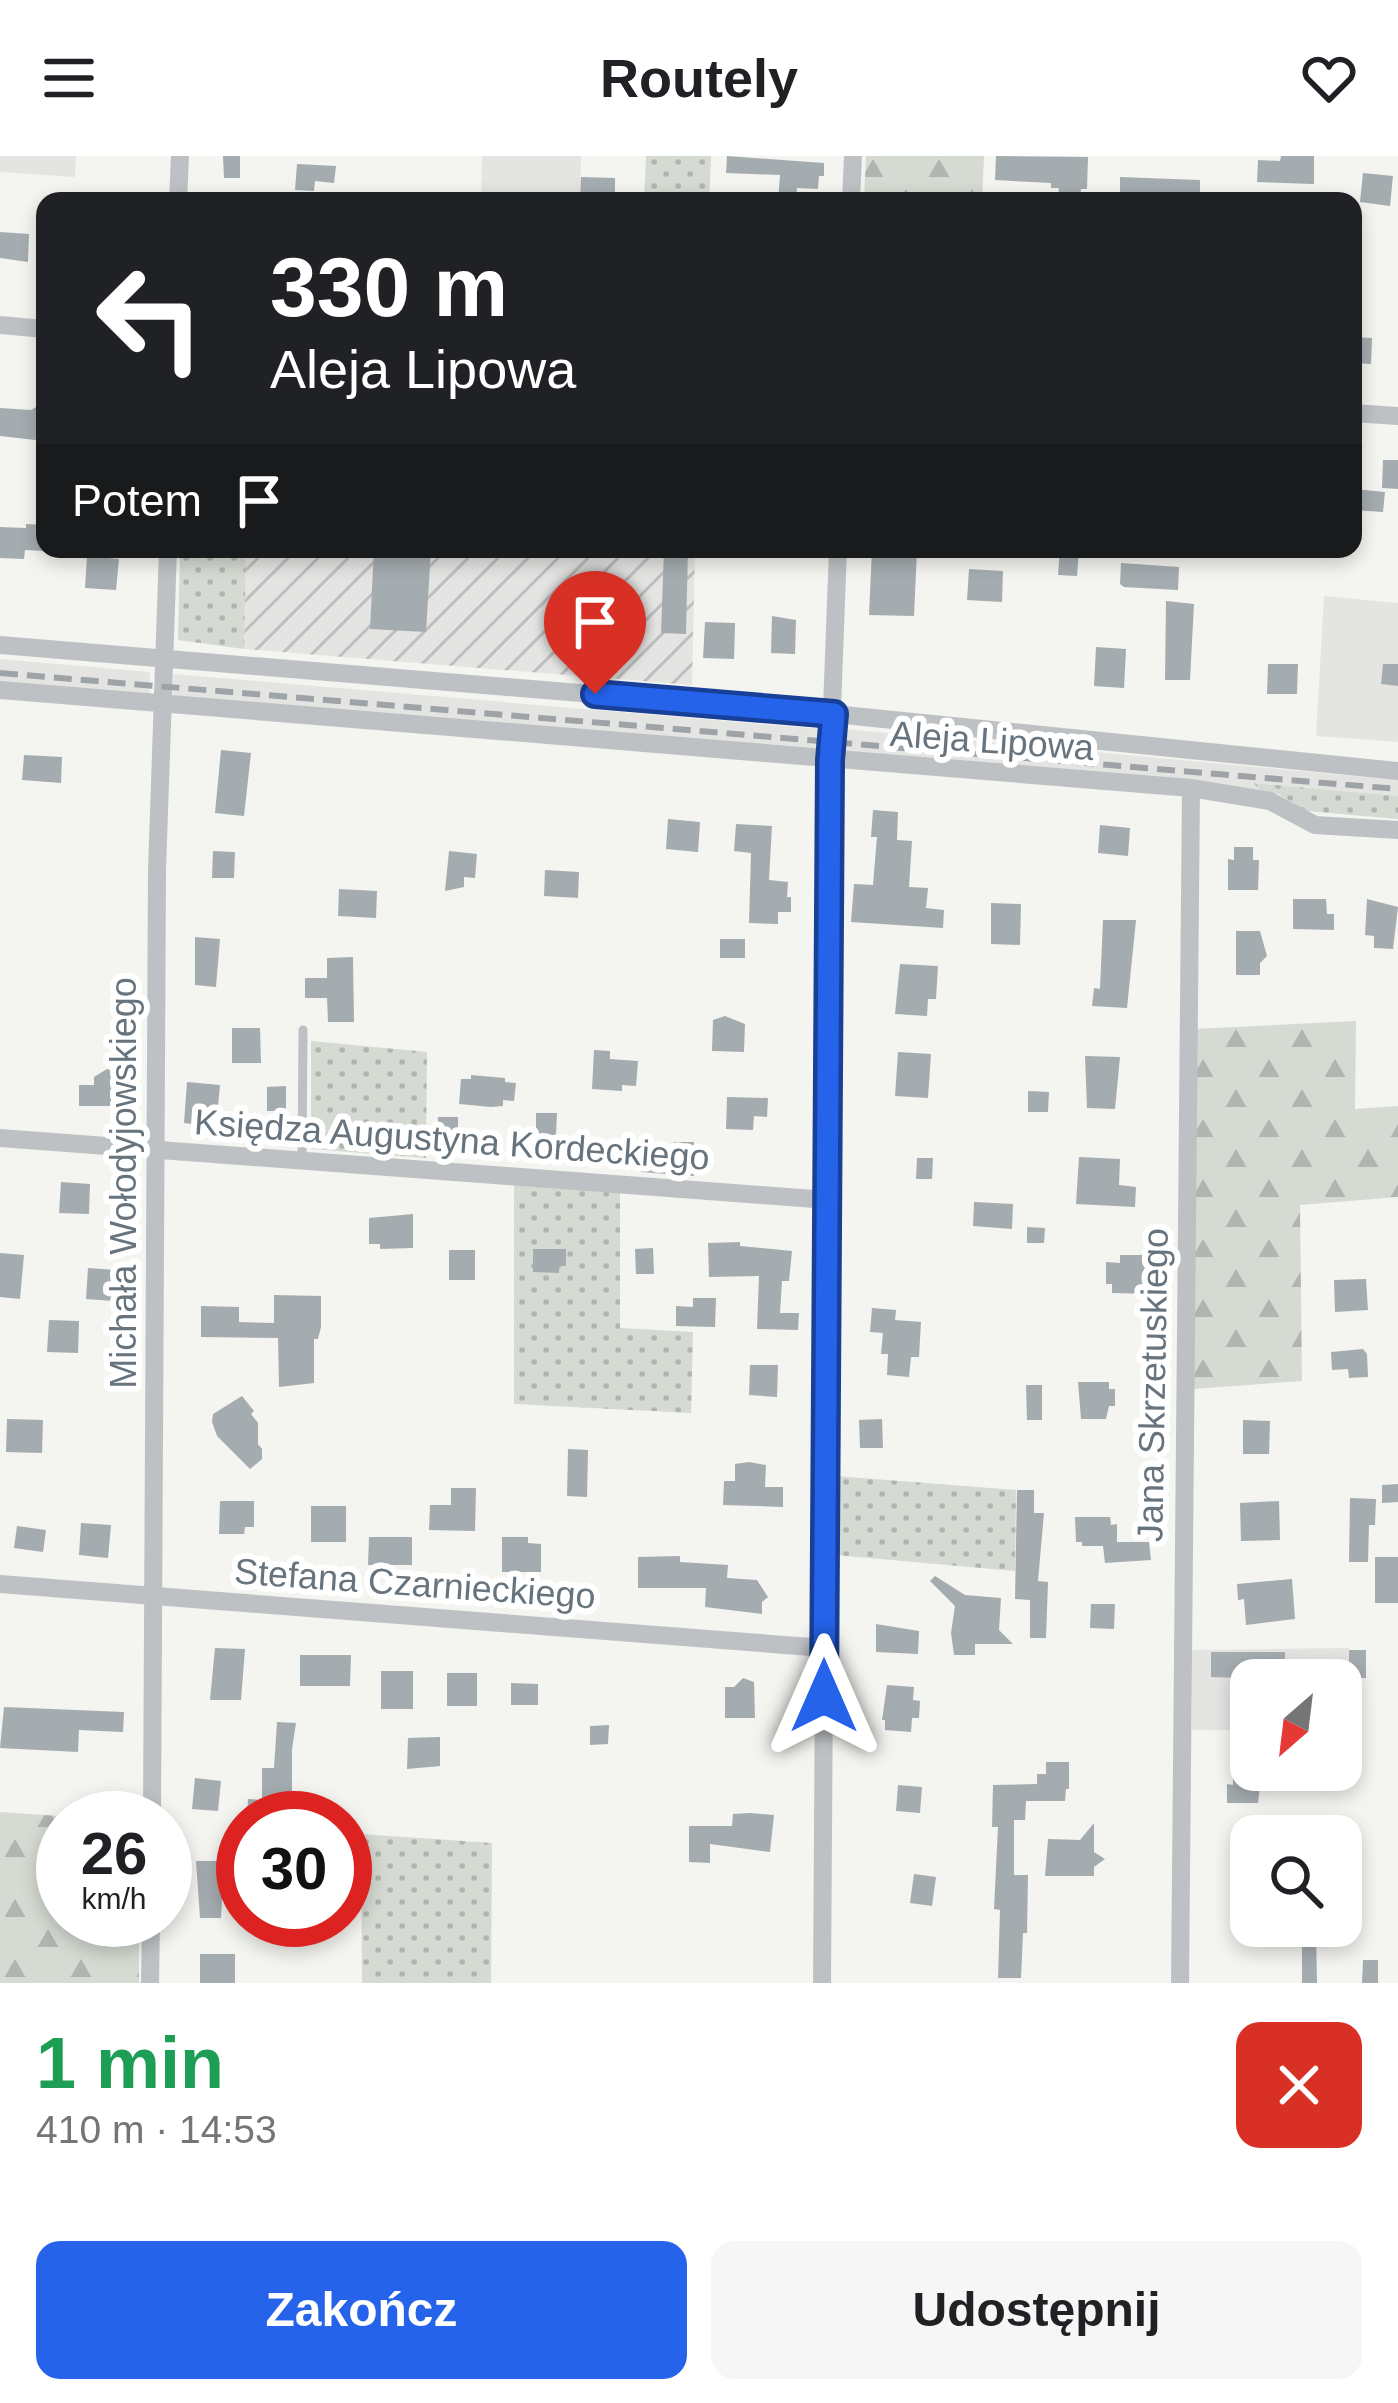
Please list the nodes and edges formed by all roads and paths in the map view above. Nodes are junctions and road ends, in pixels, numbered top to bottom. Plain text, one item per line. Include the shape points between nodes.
1 (180, 156) edge
2 (853, 156) edge
3 (178, 192) edge
4 (851, 192) edge
5 (0, 325) edge
6 (36, 327) edge
7 (1362, 413) edge
8 (1398, 416) edge
9 (168, 558) edge
10 (838, 558) edge
11 (0, 646) edge
12 (165, 658) junction
13 (0, 690) edge
14 (162, 704) junction
15 (834, 714) junction
16 (830, 760) junction
17 (1398, 771) edge
18 (1191, 788) junction
19 (1398, 830) edge
20 (303, 1030) dead end
21 (0, 1138) edge
22 (156, 1150) junction
23 (302, 1160) junction
24 (828, 1200) junction
25 (0, 1584) edge
26 (154, 1596) junction
27 (824, 1648) junction
28 (152, 1791) edge
29 (151, 1947) edge
30 (150, 1983) edge
31 (822, 1983) edge
32 (1180, 1983) edge

1 - 3 street
2 - 4 street
5 - 6 street
7 - 8 street
9 - 12 street, Michała Wołodyjowskiego
10 - 15 street
11 - 12 street, Aleja Lipowa
12 - 14 street, Michała Wołodyjowskiego
12 - 15 street, Aleja Lipowa
13 - 14 street, Aleja Lipowa
14 - 16 street, Aleja Lipowa
14 - 22 street, Michała Wołodyjowskiego
15 - 16 street
15 - 17 street, Aleja Lipowa
16 - 18 street, Aleja Lipowa
16 - 24 street
18 - 19 street, Aleja Lipowa via 1270,801 1315,825
18 - 32 street, Jana Skrzetuskiego
20 - 23 lane
21 - 22 street, Księdza Augustyna Kordeckiego
22 - 23 street, Księdza Augustyna Kordeckiego
22 - 26 street, Michała Wołodyjowskiego
23 - 24 street, Księdza Augustyna Kordeckiego
24 - 27 street
25 - 26 street, Stefana Czarnieckiego
26 - 27 street, Stefana Czarnieckiego
26 - 28 street, Michała Wołodyjowskiego
27 - 31 street
29 - 30 street

